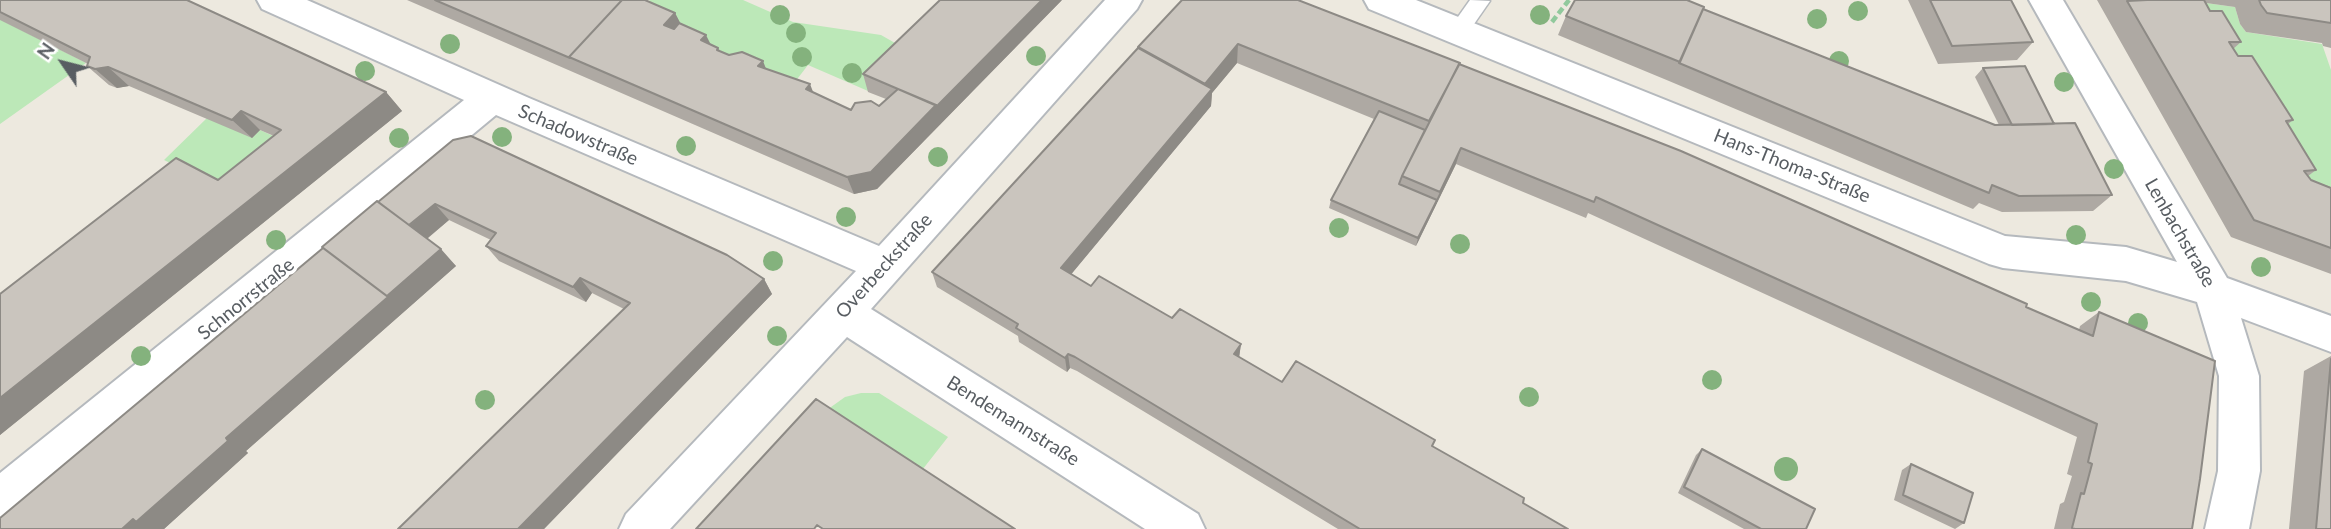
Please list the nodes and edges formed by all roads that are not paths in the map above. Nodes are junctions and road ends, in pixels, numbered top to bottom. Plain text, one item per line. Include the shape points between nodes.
1 (274, 0) edge
2 (1125, 0) edge
3 (1381, 0) edge
4 (2046, 0) edge
5 (1480, 1) edge
6 (1458, 31) junction
7 (492, 98) junction
8 (884, 265) junction
9 (2213, 290) junction
10 (843, 313) junction
11 (2331, 334) edge
12 (0, 500) edge
13 (641, 529) edge
14 (1183, 529) edge
15 (2227, 529) edge

1 - 7 street, Schadowstraße
2 - 8 street, Overbeckstraße
3 - 6 street, Hans-Thoma-Straße
4 - 9 street, Lenbachstraße
5 - 6 lane
6 - 9 street, Hans-Thoma-Straße via 2003,252 2126,264
7 - 8 street, Schadowstraße
7 - 12 street, Schnorrstraße
8 - 10 street, Overbeckstraße
9 - 11 street, Hans-Thoma-Straße
9 - 15 street, Lenbachstraße via 2239,376 2239,471
10 - 13 street, Overbeckstraße
10 - 14 street, Bendemannstraße

